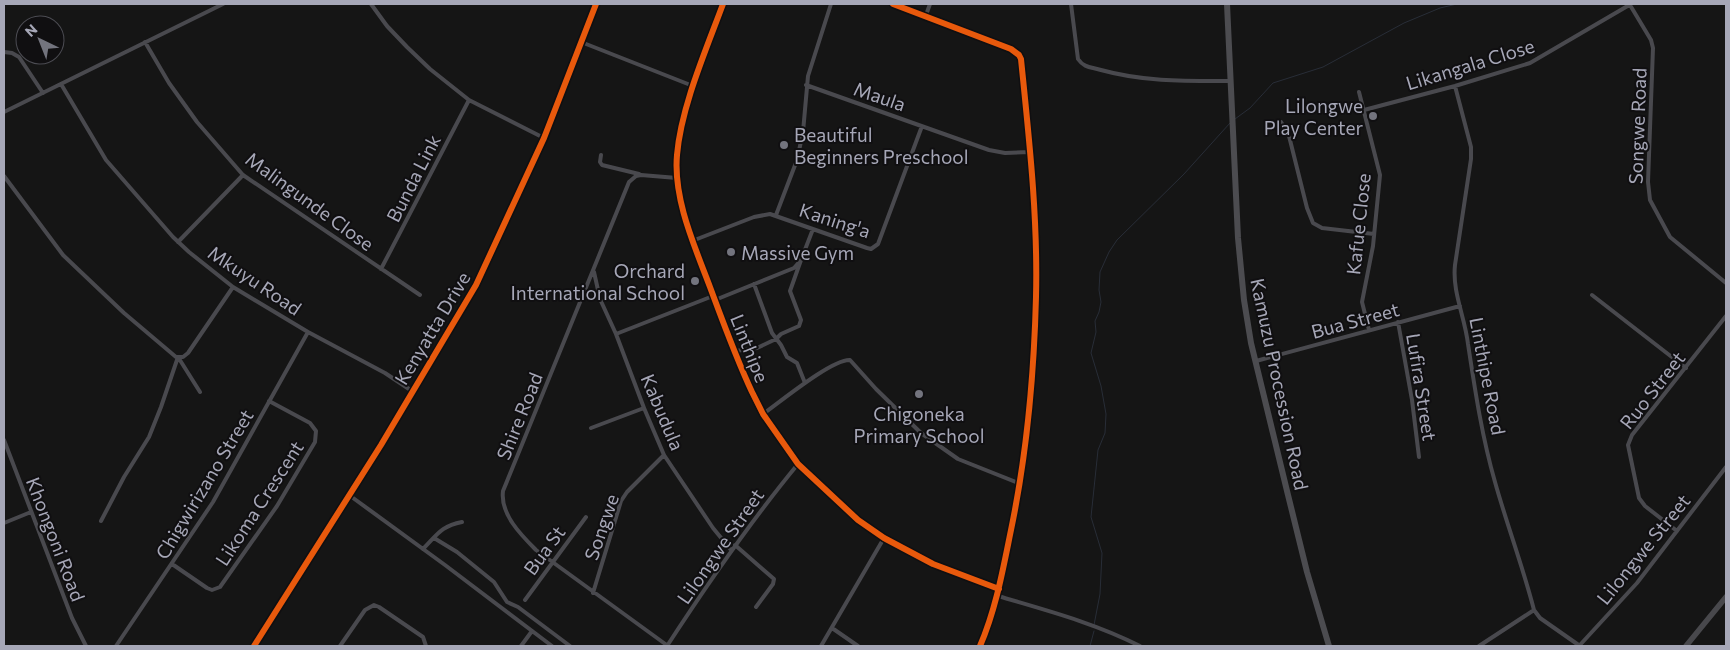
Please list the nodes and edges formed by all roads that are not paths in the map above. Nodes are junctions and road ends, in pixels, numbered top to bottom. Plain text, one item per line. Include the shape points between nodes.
1 (223, 4) edge
2 (371, 4) edge
3 (596, 4) edge
4 (723, 4) edge
5 (831, 4) edge
6 (893, 4) edge
7 (930, 4) edge
8 (1071, 4) edge
9 (1227, 4) edge
10 (1631, 4) edge
11 (926, 15) junction
12 (145, 42) junction
13 (582, 42) junction
14 (4, 52) edge
15 (1231, 81) junction
16 (60, 84) junction
17 (806, 85) junction
18 (693, 86) junction
19 (1455, 86) junction
20 (1359, 92) dead end
21 (43, 93) junction
22 (469, 100) junction
23 (1364, 110) junction
24 (4, 112) edge
25 (1281, 122) dead end
26 (922, 126) junction
27 (544, 138) junction
28 (1030, 152) junction
29 (601, 155) dead end
30 (243, 175) junction
31 (641, 175) junction
32 (4, 176) edge
33 (678, 178) junction
34 (776, 215) junction
35 (813, 229) junction
36 (1374, 234) junction
37 (692, 241) junction
38 (178, 242) junction
39 (801, 260) junction
40 (381, 269) junction
41 (594, 272) junction
42 (1726, 283) edge
43 (754, 284) junction
44 (232, 287) junction
45 (420, 295) dead end
46 (1592, 295) dead end
47 (714, 298) junction
48 (1460, 306) junction
49 (1726, 316) edge
50 (1398, 322) junction
51 (1369, 330) junction
52 (308, 332) junction
53 (616, 334) junction
54 (776, 339) junction
55 (735, 352) junction
56 (178, 357) junction
57 (1256, 361) junction
58 (1686, 368) junction
59 (805, 383) junction
60 (412, 391) junction
61 (200, 392) dead end
62 (270, 401) junction
63 (644, 408) junction
64 (763, 414) junction
65 (591, 428) dead end
66 (4, 440) edge
67 (664, 456) junction
68 (1419, 457) dead end
69 (798, 464) junction
70 (1726, 467) edge
71 (1021, 484) junction
72 (349, 495) junction
73 (32, 512) junction
74 (586, 517) dead end
75 (101, 521) dead end
76 (462, 522) dead end
77 (4, 523) edge
78 (1678, 531) junction
79 (434, 538) junction
80 (884, 538) junction
81 (735, 545) junction
82 (423, 549) junction
83 (731, 550) junction
84 (553, 563) junction
85 (172, 564) junction
86 (999, 589) junction
87 (594, 592) junction
88 (998, 596) junction
89 (1726, 597) edge
90 (525, 600) dead end
91 (756, 607) dead end
92 (1534, 610) junction
93 (832, 628) junction
94 (532, 631) junction
95 (86, 646) edge
96 (116, 646) edge
97 (254, 646) edge
98 (340, 646) edge
99 (426, 646) edge
100 (521, 646) edge
101 (552, 646) edge
102 (570, 646) edge
103 (667, 646) edge
104 (821, 646) edge
105 (858, 646) edge
106 (980, 646) edge
107 (1140, 646) edge
108 (1329, 646) edge
109 (1479, 646) edge
110 (1579, 646) edge
111 (1686, 646) edge

1 - 12 street
2 - 22 street via 407,47
3 - 13 street, Kenyatta Drive
4 - 18 street, Linthipe
5 - 17 street
6 - 11 street
7 - 11 street
8 - 15 street via 1078,59 1086,67 1145,79
9 - 15 highway, Kamuzu Procession Road
10 - 19 street, Likangala Close via 1530,63
10 - 42 street, Songwe Road via 1653,48 1649,195 1670,237
11 - 28 street via 1020,55
12 - 16 street
12 - 30 street, Malingunde Close via 197,122
13 - 18 street
13 - 27 street, Kenyatta Drive
14 - 21 street via 19,57
15 - 57 highway, Kamuzu Procession Road via 1240,266
16 - 21 street
16 - 38 street, Mkuyu Road via 106,160
17 - 26 street, Maula
17 - 34 street via 801,142
18 - 33 street, Linthipe via 678,144
19 - 23 street, Likangala Close
19 - 48 street, Linthipe Road via 1471,147 1454,274
20 - 23 street, Kafue Close
21 - 24 street
22 - 27 street
22 - 40 street, Bunda Link
23 - 36 street, Kafue Close via 1380,175
25 - 36 street via 1289,136 1313,222 1322,228
26 - 28 street, Maula via 997,153
26 - 35 street, Kaning'a via 875,247 867,248
27 - 60 street, Kenyatta Drive via 480,278
28 - 71 street via 1036,297 1031,391
29 - 31 street via 602,166
30 - 38 street
30 - 40 street, Malingunde Close
31 - 33 street
31 - 41 street, Shire Road via 632,178 627,186
32 - 56 street via 63,255 124,313
33 - 37 street, Linthipe
34 - 35 street, Kaning'a
34 - 37 street via 754,217
35 - 39 street
36 - 51 street, Kafue Close via 1362,302
37 - 47 street, Linthipe
38 - 44 street, Mkuyu Road
39 - 43 street via 794,268
39 - 54 street via 790,291 801,324
40 - 45 street, Malingunde Close
41 - 53 street, Kabudula via 600,299
41 - 84 street, Shire Road via 502,498 505,510 520,532
43 - 47 street
43 - 54 street
44 - 52 street, Mkuyu Road
44 - 56 street via 188,353
46 - 58 street
47 - 53 street
47 - 55 street, Linthipe
48 - 50 street, Bua Street
48 - 92 street, Linthipe Road via 1495,481
49 - 58 street, Ruo Street
50 - 51 street, Bua Street
50 - 68 street, Lufira Street
51 - 57 street, Bua Street
52 - 60 street, Mkuyu Road
52 - 62 street, Chigwirizano Street
53 - 63 street, Kabudula
54 - 55 street via 757,348
54 - 59 street via 787,357 797,364
55 - 64 street, Linthipe
56 - 61 street
56 - 75 street via 149,437
57 - 108 highway, Kamuzu Procession Road via 1307,572
58 - 78 street, Ruo Street via 1632,435 1628,445 1641,502
59 - 64 street
59 - 71 street via 850,360 921,433 958,459
60 - 72 street, Kenyatta Drive
62 - 85 street, Chigwirizano Street via 213,502
62 - 85 street, Likoma Crescent via 310,423 316,431 315,442 277,506 218,588 207,588
63 - 65 street
63 - 67 street, Kabudula
64 - 69 street, Linthipe
66 - 73 street, Khongoni Road
67 - 83 street, Kabudula
67 - 87 street, Songwe via 620,501
69 - 80 street, Linthipe via 858,520
69 - 81 street, Lilongwe Street
70 - 78 street, Lilongwe Street
71 - 86 street
72 - 82 street
72 - 97 street, Kenyatta Drive
73 - 77 street
73 - 95 street, Khongoni Road via 72,618
74 - 84 street, Bua St
76 - 79 street via 449,524
78 - 110 street, Lilongwe Street via 1638,583
79 - 82 street
79 - 102 street via 494,582 507,602
80 - 86 street, Linthipe via 933,564
80 - 93 street
81 - 83 street, Lilongwe Street
81 - 91 street via 774,579
82 - 94 street
83 - 103 street, Lilongwe Street
84 - 87 street, Shire Road
84 - 90 street, Bua St
85 - 96 street, Chigwirizano Street
86 - 88 street
87 - 103 street, Shire Road
88 - 106 street
88 - 107 street via 1057,614
89 - 111 main road
92 - 109 street
92 - 110 street
93 - 104 street
93 - 105 street
94 - 100 street
94 - 101 street
98 - 99 street via 365,610 374,605 422,637

